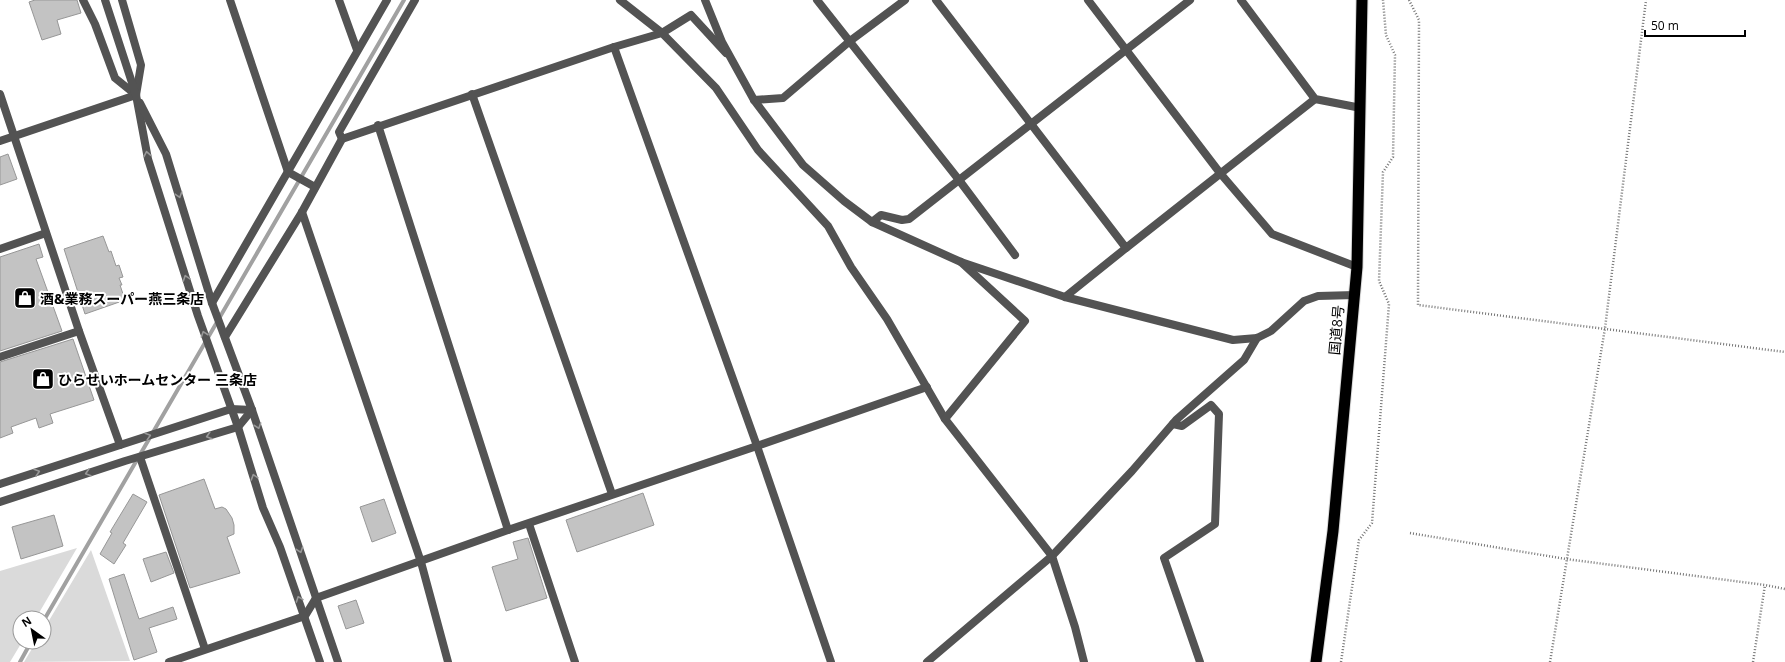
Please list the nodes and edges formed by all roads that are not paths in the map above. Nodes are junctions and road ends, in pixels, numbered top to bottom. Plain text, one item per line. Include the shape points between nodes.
1 (83, 0) edge
2 (105, 0) edge
3 (122, 0) edge
4 (230, 0) edge
5 (340, 0) edge
6 (387, 0) edge
7 (415, 0) edge
8 (620, 0) edge
9 (705, 0) edge
10 (817, 0) edge
11 (905, 0) edge
12 (936, 0) edge
13 (1088, 0) edge
14 (1190, 0) edge
15 (1241, 0) edge
16 (1362, 0) edge
17 (662, 33) junction
18 (850, 41) junction
19 (614, 47) junction
20 (357, 50) junction
21 (1126, 50) junction
22 (728, 55) junction
23 (0, 94) edge
24 (472, 94) junction
25 (136, 95) junction
26 (1315, 99) junction
27 (754, 100) junction
28 (1361, 108) junction
29 (1031, 122) junction
30 (378, 125) junction
31 (13, 136) junction
32 (342, 139) junction
33 (0, 141) edge
34 (290, 173) junction
35 (1220, 173) junction
36 (959, 180) junction
37 (312, 185) junction
38 (302, 212) junction
39 (872, 222) junction
40 (46, 233) junction
41 (1126, 248) junction
42 (0, 249) edge
43 (1015, 255) dead end
44 (960, 262) junction
45 (1357, 267) junction
46 (1355, 295) junction
47 (1065, 297) junction
48 (212, 303) junction
49 (79, 331) junction
50 (225, 337) junction
51 (1257, 338) junction
52 (0, 357) edge
53 (926, 387) junction
54 (231, 408) junction
55 (252, 410) junction
56 (945, 419) junction
57 (1173, 424) junction
58 (238, 427) junction
59 (120, 445) junction
60 (757, 446) junction
61 (141, 461) junction
62 (0, 484) edge
63 (612, 494) junction
64 (0, 502) edge
65 (529, 524) junction
66 (508, 530) junction
67 (1052, 556) junction
68 (421, 562) junction
69 (316, 598) junction
70 (305, 616) junction
71 (205, 649) junction
72 (191, 659) edge
73 (169, 662) edge
74 (320, 662) edge
75 (338, 662) edge
76 (448, 662) edge
77 (575, 662) edge
78 (831, 662) edge
79 (927, 662) edge
80 (1084, 662) edge
81 (1200, 662) edge
82 (1316, 662) edge

1 - 25 street via 115,78
2 - 25 street
3 - 25 street via 141,65
4 - 34 street
5 - 20 street
6 - 20 street
7 - 32 street via 339,132
8 - 17 street
9 - 22 street
10 - 18 street
11 - 18 street
12 - 29 street
13 - 21 street
14 - 21 street
15 - 26 street
16 - 28 highway, 国道8号
17 - 19 street
17 - 22 street via 691,15
17 - 53 street via 716,88 758,150 828,226 851,267 887,319
18 - 27 street via 783,98
18 - 36 street
19 - 24 street
19 - 60 street
20 - 34 street
21 - 29 street
21 - 35 street
22 - 27 street
23 - 31 street
24 - 30 street
24 - 63 street
25 - 31 street
25 -> 48 street via 166,154
54 -> 25 street via 198,316 148,159
26 - 28 street
26 - 35 street
27 - 39 street via 803,165
28 - 45 highway, 国道8号
29 - 36 street
29 - 41 street
30 - 32 street
30 - 66 street
31 - 33 street
31 - 40 street
32 - 37 street
34 - 37 street
34 - 48 street
35 - 41 street
35 - 45 street via 1272,234
36 - 39 street via 909,219 880,215
36 - 43 street
37 - 38 street
38 - 50 street
38 - 68 street
39 - 44 street
40 - 42 street
40 - 49 street
41 - 47 street
44 - 47 street
44 - 56 street via 1025,321
45 - 46 highway, 国道8号
46 - 51 street via 1318,296 1304,301 1271,331
46 - 82 highway, 国道8号 via 1333,531
47 - 51 street via 1233,340
48 - 50 street
49 - 52 street
49 - 59 street
50 - 55 street
51 - 57 street via 1244,360
53 - 56 street
53 - 60 street
54 - 55 street
54 - 58 street
59 -> 54 street
55 - 58 street
55 -> 69 street
56 - 67 street
57 - 67 street
57 - 81 street via 1182,426 1211,405 1219,414 1215,524 1164,558
58 -> 61 street via 152,453
70 -> 58 street via 263,508
62 -> 59 street
60 - 63 street
60 - 78 street
61 -> 64 street via 125,461
61 - 71 street
63 - 65 street
65 - 66 street
65 - 77 street
66 - 68 street
67 - 79 street
67 - 80 street
68 - 69 street
68 - 76 street
69 - 70 street
69 - 75 street
70 - 71 street
70 - 74 street
71 - 72 street
72 - 73 street

